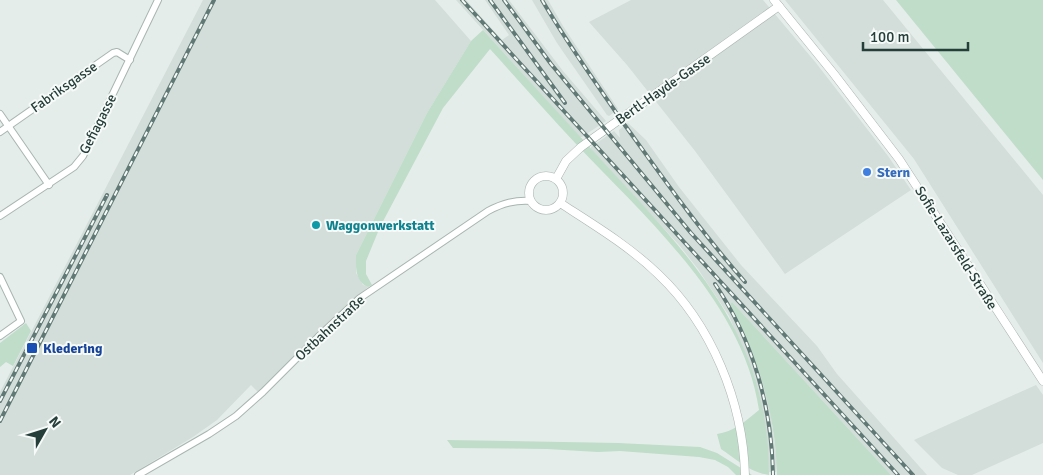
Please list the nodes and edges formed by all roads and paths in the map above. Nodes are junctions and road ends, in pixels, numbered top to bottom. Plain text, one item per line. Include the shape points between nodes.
1 (158, 0) edge
2 (776, 3) edge
3 (130, 60) junction
4 (0, 114) edge
5 (9, 126) junction
6 (0, 132) edge
7 (556, 179) junction
8 (49, 184) junction
9 (531, 201) junction
10 (560, 203) junction
11 (0, 216) edge
12 (0, 277) edge
13 (0, 336) edge
14 (1043, 380) edge
15 (138, 475) edge
16 (745, 475) edge

1 - 3 street, Gefiagasse
2 - 7 street, Bertl-Hayde-Gasse via 581,147 566,161
2 - 14 street, Sofie-Lazarsfeld-Straße via 899,159
3 - 5 street, Fabriksgasse via 113,53
3 - 8 street, Gefiagasse via 83,156 74,167
4 - 5 street
5 - 6 street, Fabriksgasse
5 - 8 street
7 - 9 street via 536,180 530,190
7 - 10 street via 562,188
8 - 11 street, Gefiagasse
9 - 10 street via 545,210
9 - 15 street, Ostbahnstraße via 517,200 488,211 360,298 236,416
10 - 16 street via 643,260 691,313 714,351 733,398 741,431
12 - 13 street via 21,321

